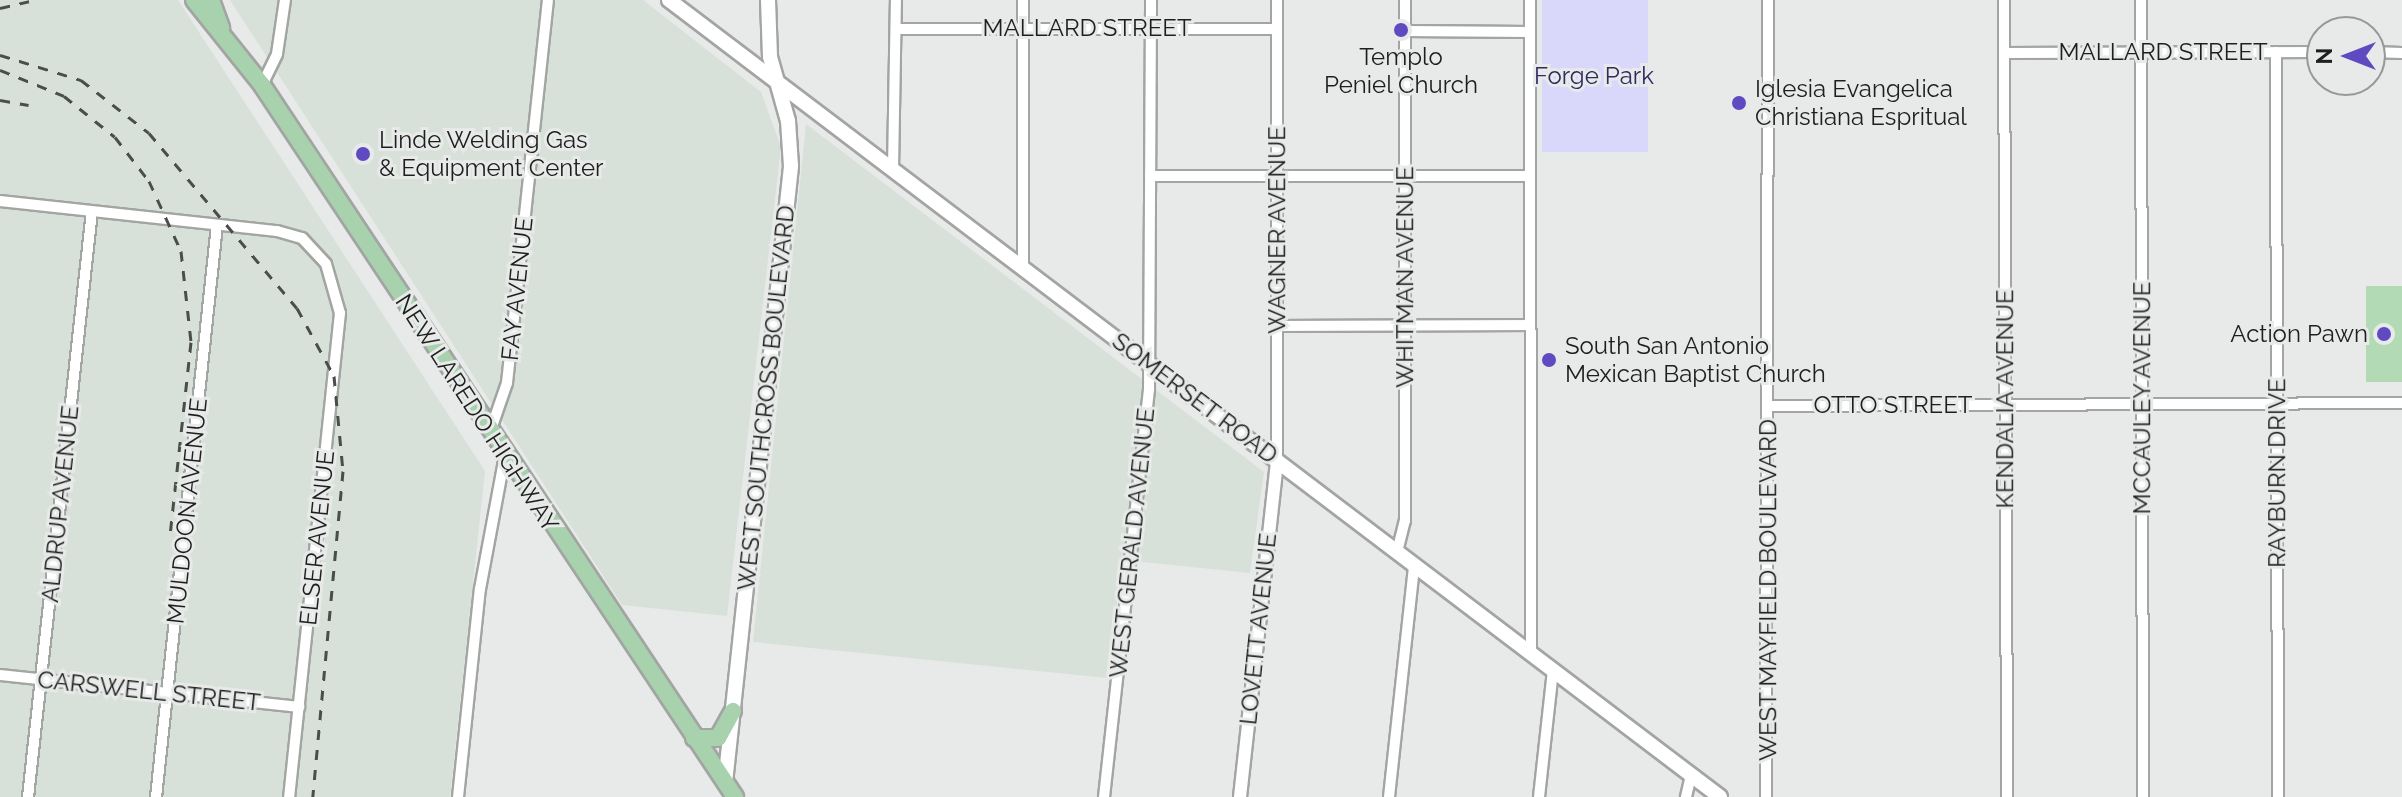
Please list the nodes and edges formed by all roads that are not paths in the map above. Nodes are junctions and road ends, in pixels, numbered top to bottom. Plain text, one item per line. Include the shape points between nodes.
1 (194, 0) edge
2 (211, 0) edge
3 (285, 0) edge
4 (548, 0) edge
5 (669, 0) edge
6 (768, 0) edge
7 (896, 0) edge
8 (1023, 0) edge
9 (1151, 0) edge
10 (1277, 0) edge
11 (1405, 0) edge
12 (1530, 0) edge
13 (1768, 0) edge
14 (2004, 0) edge
15 (2141, 0) edge
16 (221, 28) junction
17 (1023, 28) junction
18 (1150, 28) junction
19 (896, 29) junction
20 (1277, 29) junction
21 (1405, 31) junction
22 (1530, 32) junction
23 (2141, 52) junction
24 (2276, 52) junction
25 (2306, 52) edge
26 (2004, 53) junction
27 (776, 80) junction
28 (262, 85) junction
29 (893, 169) junction
30 (1150, 176) junction
31 (1277, 176) junction
32 (1405, 176) junction
33 (1530, 176) junction
34 (0, 201) edge
35 (92, 211) junction
36 (217, 225) junction
37 (1023, 268) junction
38 (1405, 325) junction
39 (1530, 325) junction
40 (1277, 326) junction
41 (1149, 364) junction
42 (2143, 402) junction
43 (2277, 402) junction
44 (2402, 403) edge
45 (2005, 404) junction
46 (1769, 406) junction
47 (490, 432) junction
48 (505, 455) junction
49 (1277, 461) junction
50 (1397, 552) junction
51 (1414, 565) junction
52 (1531, 654) junction
53 (1553, 670) junction
54 (0, 675) edge
55 (41, 679) junction
56 (167, 693) junction
57 (299, 707) junction
58 (733, 711) junction
59 (694, 738) junction
60 (1691, 775) junction
61 (728, 792) edge
62 (28, 797) edge
63 (156, 797) edge
64 (289, 797) edge
65 (458, 797) edge
66 (1104, 797) edge
67 (1240, 797) edge
68 (1389, 797) edge
69 (1539, 797) edge
70 (1686, 797) edge
71 (1720, 797) edge
72 (1766, 797) edge
73 (2007, 797) edge
74 (2143, 797) edge
75 (2278, 797) edge

1 - 16 main road, NEW LAREDO HIGHWAY
2 - 16 main road, NEW LAREDO HIGHWAY
3 - 28 street via 281,38
4 - 47 street, FAY AVENUE via 507,383
5 - 27 main road, SOMERSET ROAD
6 - 27 main road, WEST SOUTHCROSS BOULEVARD
7 - 19 street
8 - 17 street
9 - 18 street, WEST GERALD AVENUE
10 - 20 street, WAGNER AVENUE
11 - 21 street, WHITMAN AVENUE
12 - 22 street
13 - 46 street, WEST MAYFIELD BOULEVARD
14 - 26 street, KENDALIA AVENUE
15 - 23 street, MCCAULEY AVENUE
16 - 28 main road, NEW LAREDO HIGHWAY
17 - 18 street, MALLARD STREET
17 - 19 street, MALLARD STREET
17 - 37 street
18 - 20 street, MALLARD STREET
18 - 30 street, WEST GERALD AVENUE
19 - 29 street
20 - 31 street, WAGNER AVENUE
21 - 22 street
21 - 32 street, WHITMAN AVENUE
22 - 33 street
23 - 24 street, MALLARD STREET
23 - 26 street, MALLARD STREET
23 - 42 street, MCCAULEY AVENUE
24 - 25 street, MALLARD STREET
24 - 43 street, RAYBURN DRIVE
26 - 45 street, KENDALIA AVENUE
27 - 29 main road, SOMERSET ROAD
27 - 58 main road, WEST SOUTHCROSS BOULEVARD via 791,135 790,172
28 - 47 main road, NEW LAREDO HIGHWAY
29 - 37 main road, SOMERSET ROAD
30 - 31 street
30 - 41 street, WEST GERALD AVENUE
31 - 32 street
31 - 40 street, WAGNER AVENUE
32 - 33 street
32 - 38 street, WHITMAN AVENUE
33 - 39 street
34 - 35 street
35 - 36 street
35 - 55 street, ALDRUP AVENUE
36 - 56 street, MULDOON AVENUE
36 - 57 street, ELSER AVENUE via 302,238 333,280 340,313
37 - 41 main road, SOMERSET ROAD
38 - 39 street
38 - 40 street
38 - 50 street, WHITMAN AVENUE via 1405,521
39 - 52 street
40 - 49 street, WAGNER AVENUE
41 - 49 main road, SOMERSET ROAD
41 - 66 street, WEST GERALD AVENUE
42 - 43 street, OTTO STREET
42 - 45 street, OTTO STREET
42 - 74 street, MCCAULEY AVENUE
43 - 44 street, OTTO STREET
43 - 75 street, RAYBURN DRIVE
45 - 46 street, OTTO STREET
45 - 73 street, KENDALIA AVENUE
46 - 72 street, WEST MAYFIELD BOULEVARD
47 - 48 main road, NEW LAREDO HIGHWAY
48 - 59 main road, NEW LAREDO HIGHWAY
48 - 65 street via 480,589
49 - 50 main road, SOMERSET ROAD
49 - 67 street, LOVETT AVENUE
50 - 51 main road, SOMERSET ROAD
51 - 52 main road, SOMERSET ROAD
51 - 68 street
52 - 53 main road, SOMERSET ROAD
53 - 60 main road, SOMERSET ROAD
53 - 69 street
54 - 55 street, CARSWELL STREET
55 - 56 street, CARSWELL STREET
55 - 62 street, ALDRUP AVENUE
56 - 57 street, CARSWELL STREET
56 - 63 street, MULDOON AVENUE
57 - 64 street, ELSER AVENUE
58 - 59 main road via 718,738
58 - 61 main road, WEST SOUTHCROSS BOULEVARD
59 - 61 main road, NEW LAREDO HIGHWAY
60 - 70 street
60 - 71 main road, SOMERSET ROAD

